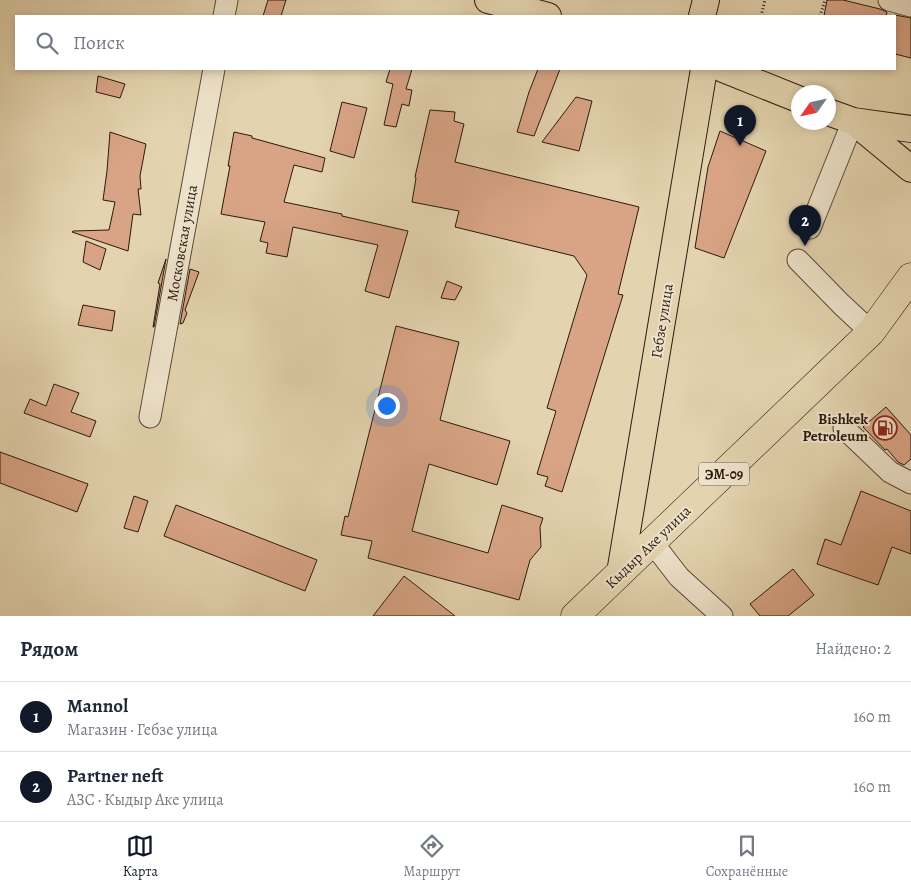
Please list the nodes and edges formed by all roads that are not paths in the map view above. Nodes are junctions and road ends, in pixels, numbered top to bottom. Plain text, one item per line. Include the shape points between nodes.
1 (227, 0) edge
2 (488, 0) edge
3 (706, 0) edge
4 (888, 0) edge
5 (911, 6) edge
6 (224, 15) edge
7 (544, 15) edge
8 (702, 15) edge
9 (214, 70) edge
10 (704, 70) edge
11 (726, 70) edge
12 (791, 96) edge
13 (836, 115) edge
14 (853, 121) junction
15 (911, 129) edge
16 (911, 169) edge
17 (810, 228) dead end
18 (798, 260) dead end
19 (911, 277) edge
20 (911, 308) edge
21 (871, 332) junction
22 (150, 417) dead end
23 (844, 428) dead end
24 (911, 483) edge
25 (652, 542) junction
26 (620, 572) junction
27 (576, 616) edge
28 (722, 616) edge

1 - 6 street
2 - 7 main road
3 - 8 main road
4 - 5 street
9 - 22 street, Московская улица
10 - 26 main road, Гебзе улица
11 - 12 main road
13 - 14 main road
14 - 15 main road
14 - 16 main road
14 - 17 street
18 - 21 street
19 - 21 highway, Кыдыр Аке улица / ЭМ-09
20 - 21 highway, Кыдыр Аке улица / ЭМ-09
21 - 25 highway, Кыдыр Аке улица / ЭМ-09
23 - 24 street via 890,472
25 - 26 highway, Кыдыр Аке улица / ЭМ-09
25 - 28 street via 679,577
26 - 27 highway, Кыдыр Аке улица / ЭМ-09

